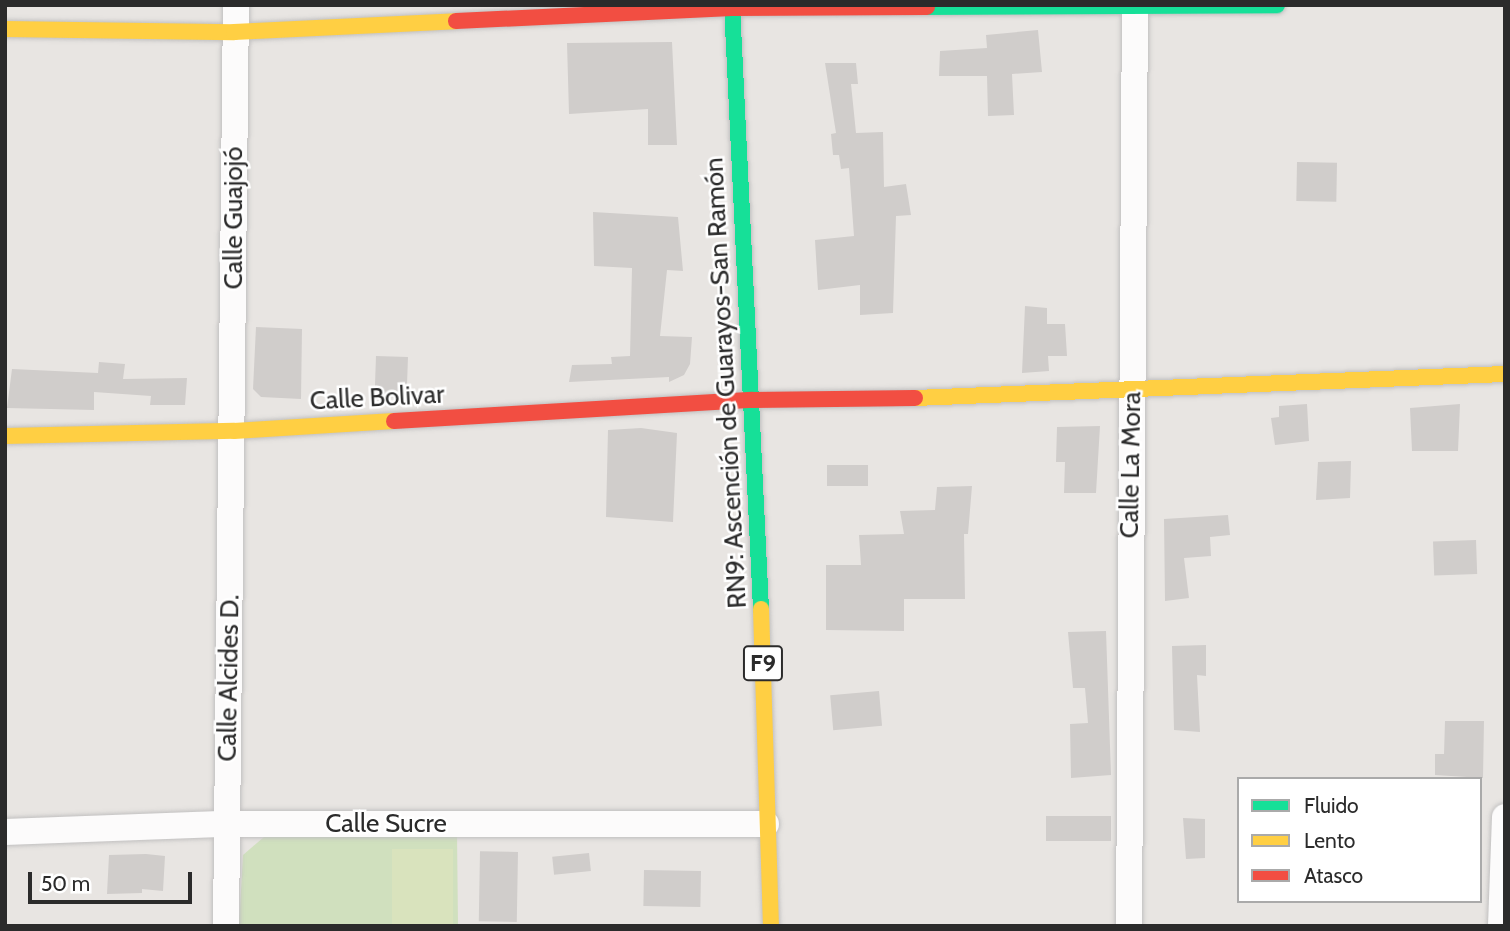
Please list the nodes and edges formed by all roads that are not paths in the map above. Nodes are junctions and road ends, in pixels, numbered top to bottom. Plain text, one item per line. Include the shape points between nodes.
1 (236, 5) edge
2 (1277, 5) edge
3 (1135, 6) edge
4 (732, 7) edge
5 (5, 29) edge
6 (234, 32) junction
7 (1505, 374) edge
8 (1132, 391) junction
9 (752, 400) junction
10 (234, 431) junction
11 (5, 436) edge
12 (1505, 817) edge
13 (226, 824) junction
14 (766, 824) junction
15 (5, 832) edge
16 (226, 926) edge
17 (771, 926) edge
18 (1129, 926) edge
19 (1501, 926) edge

1 - 6 street, Calle Guajojó
2 - 3 main road
3 - 4 main road
3 - 8 street, Calle La Mora
4 - 6 main road
4 - 9 main road, RN9: Ascención de Guarayos-San Ramón / F9
5 - 6 main road
6 - 10 street, Calle Guajojó
7 - 8 main road, Calle Bolivar
8 - 9 main road, Calle Bolivar
8 - 18 street, Calle La Mora
9 - 10 main road, Calle Bolivar
9 - 14 main road, RN9: Ascención de Guarayos-San Ramón / F9
10 - 11 main road, Calle Bolivar
10 - 13 street, Calle Alcides D.
12 - 19 street
13 - 14 street, Calle Sucre
13 - 15 street, Calle Sucre
13 - 16 street, Calle Alcides D.
14 - 17 main road, RN9: Ascención de Guarayos-San Ramón / F9

